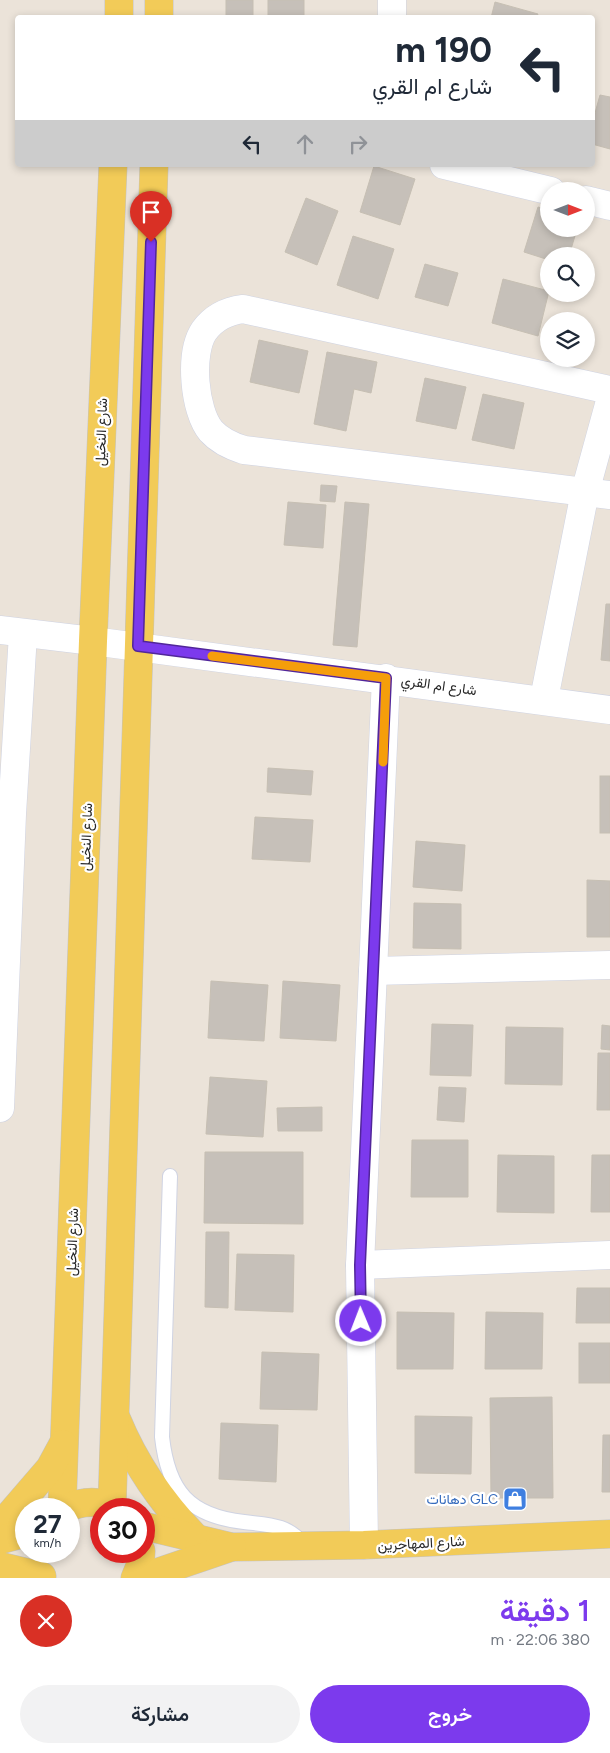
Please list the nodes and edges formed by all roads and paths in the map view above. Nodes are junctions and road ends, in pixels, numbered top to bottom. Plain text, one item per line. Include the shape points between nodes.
1 (119, 0) edge
2 (159, 0) edge
3 (392, 0) edge
4 (119, 15) edge
5 (159, 15) edge
6 (392, 15) edge
7 (112, 167) edge
8 (154, 167) edge
9 (452, 167) edge
10 (540, 188) edge
11 (595, 202) edge
12 (610, 206) edge
13 (610, 390) edge
14 (610, 401) edge
15 (598, 494) edge
16 (12, 632) edge
17 (93, 641) junction
18 (138, 646) junction
19 (386, 678) junction
20 (544, 699) junction
21 (610, 710) edge
22 (6, 814) edge
23 (610, 965) edge
24 (373, 971) junction
25 (0, 1108) edge
26 (170, 1176) dead end
27 (610, 1255) edge
28 (360, 1265) junction
29 (114, 1415) junction
30 (65, 1440) junction
31 (63, 1498) edge
32 (113, 1498) edge
33 (0, 1526) edge
34 (155, 1531) edge
35 (610, 1534) edge
36 (15, 1536) edge
37 (0, 1540) edge
38 (364, 1545) junction
39 (305, 1546) junction
40 (197, 1548) junction
41 (140, 1563) edge
42 (0, 1566) edge
43 (41, 1568) edge
44 (135, 1578) edge
45 (141, 1578) edge
46 (177, 1578) edge

1 - 4 main road
2 - 5 main road
3 - 6 street
7 - 17 main road, شارع النخيل
8 - 18 main road
9 - 10 street
11 - 12 street
13 - 15 street via 255,310 237,310 220,315 203,332 199,343 198,406 210,430 231,446
14 - 15 street
15 - 20 street
16 - 17 street, شارع ام القري
16 - 22 street
17 - 18 street, شارع ام القري
17 - 30 main road, شارع النخيل
18 - 19 street, شارع ام القري
18 - 29 main road
19 - 20 street, شارع ام القري
19 - 24 street
20 - 21 street, شارع ام القري
22 - 25 street
23 - 24 street
24 - 28 street
26 - 39 lane via 162,1437 172,1479 201,1512 218,1518 284,1527
27 - 28 street
28 - 38 street
29 - 32 main road
29 - 40 main road via 146,1477
30 - 31 main road, شارع النخيل
30 - 33 main road via 50,1468
34 - 40 main road
35 - 38 main road, شارع المهاجرين
36 - 37 main road
38 - 39 main road, شارع المهاجرين
39 - 40 main road, شارع المهاجرين
40 - 45 main road, شارع المهاجرين
40 - 46 main road
41 - 44 main road
42 - 43 main road

